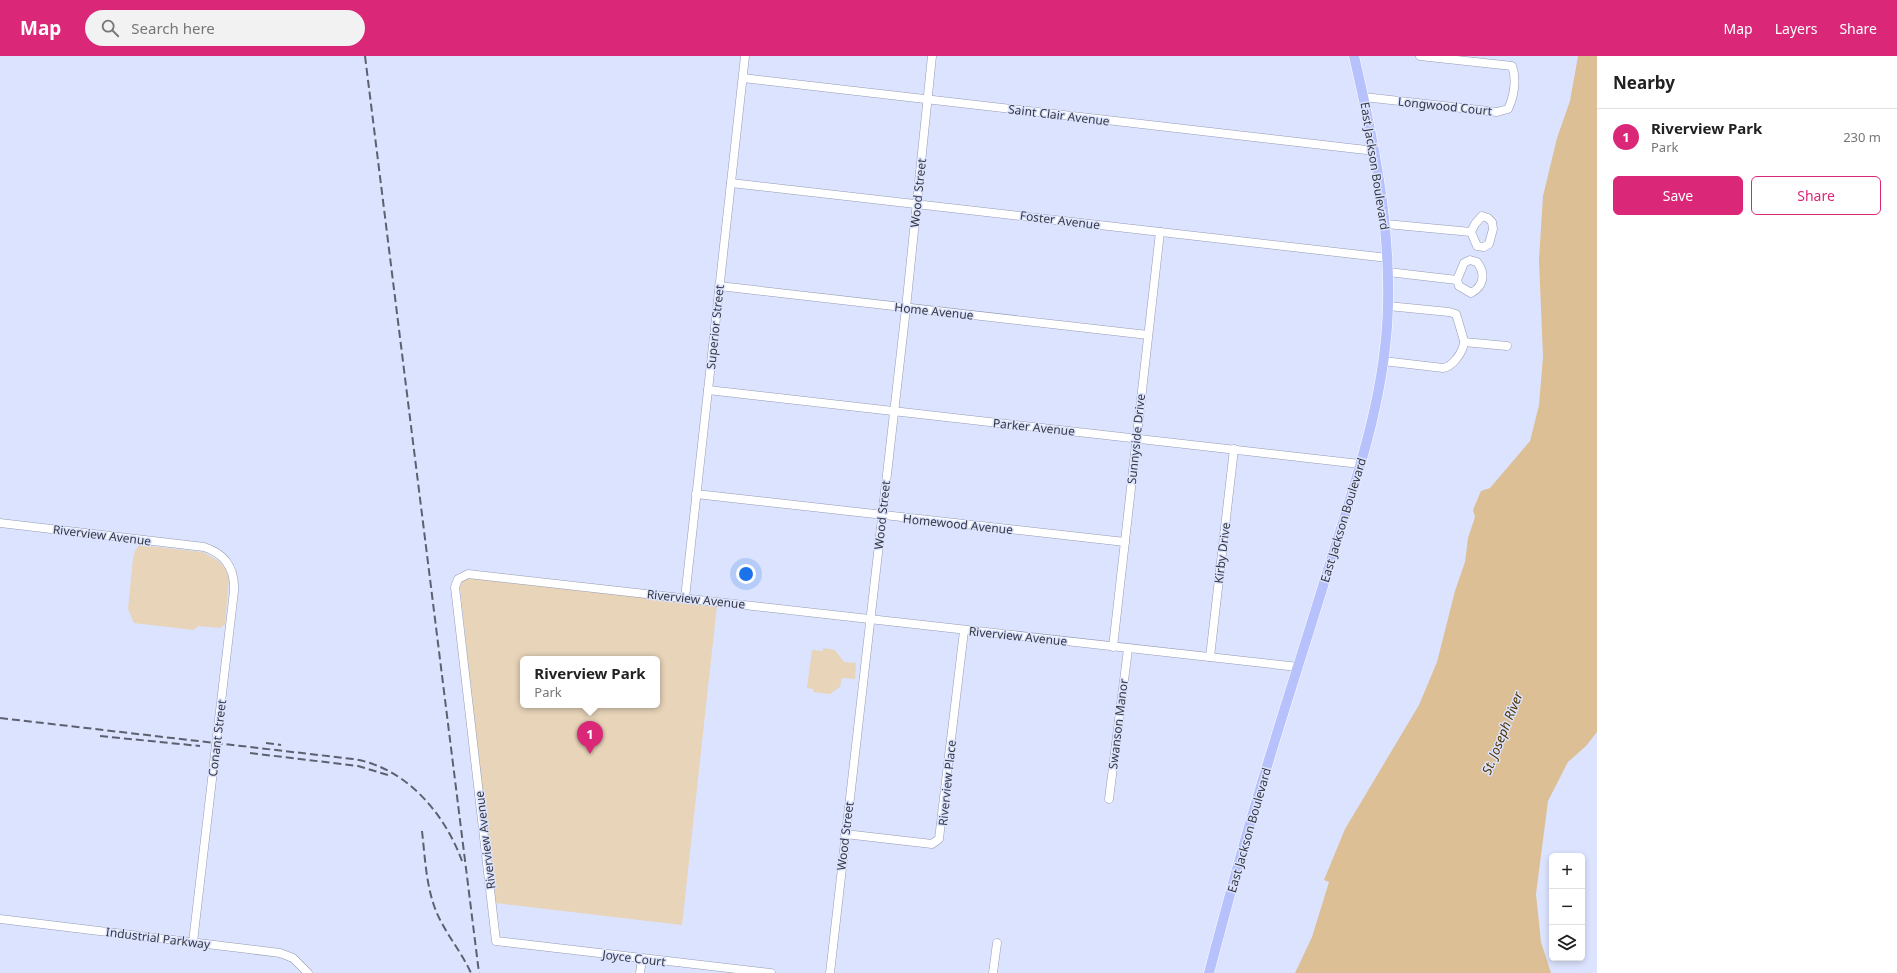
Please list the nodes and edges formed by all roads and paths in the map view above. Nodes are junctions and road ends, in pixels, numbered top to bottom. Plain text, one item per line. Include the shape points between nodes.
1 (745, 56) edge
2 (932, 56) edge
3 (1354, 56) edge
4 (1420, 56) edge
5 (743, 78) junction
6 (1364, 97) junction
7 (928, 100) junction
8 (1374, 151) junction
9 (731, 183) junction
10 (917, 204) junction
11 (1386, 224) junction
12 (1160, 232) junction
13 (1471, 232) dead end
14 (1388, 258) junction
15 (1388, 272) junction
16 (1457, 280) dead end
17 (719, 286) junction
18 (1388, 306) junction
19 (906, 308) junction
20 (1148, 335) junction
21 (1464, 342) junction
22 (1507, 346) dead end
23 (1384, 361) junction
24 (708, 390) junction
25 (893, 412) junction
26 (1136, 439) junction
27 (1234, 449) junction
28 (1360, 464) junction
29 (696, 494) junction
30 (882, 515) junction
31 (0, 523) edge
32 (1125, 542) junction
33 (204, 547) joint
34 (685, 598) junction
35 (870, 618) junction
36 (964, 630) junction
37 (1113, 647) junction
38 (1128, 649) junction
39 (1210, 658) junction
40 (1298, 667) junction
41 (1109, 799) dead end
42 (845, 834) junction
43 (0, 919) edge
44 (496, 941) joint
45 (193, 942) junction
46 (997, 942) dead end
47 (642, 959) junction
48 (308, 973) edge
49 (640, 973) edge
50 (771, 973) edge
51 (830, 973) edge
52 (993, 973) edge
53 (1209, 973) edge

1 - 5 street, Superior Street
2 - 7 street, Wood Street
3 - 6 main road, East Jackson Boulevard
4 - 6 street, Longwood Court via 1512,66 1515,74 1512,102 1508,109 1497,112
5 - 7 street, Saint Clair Avenue
5 - 9 street, Superior Street
6 - 8 main road, East Jackson Boulevard
7 - 8 street, Saint Clair Avenue
7 - 10 street, Wood Street
8 - 11 main road, East Jackson Boulevard
9 - 10 street, Foster Avenue
9 - 17 street, Superior Street
10 - 12 street, Foster Avenue
10 - 19 street, Wood Street
11 - 13 street
11 - 14 main road, East Jackson Boulevard
12 - 14 street, Foster Avenue
12 - 20 street, Sunnyside Drive
14 - 15 main road, East Jackson Boulevard
15 - 16 street
15 - 18 main road, East Jackson Boulevard
17 - 19 street, Home Avenue
17 - 24 street, Superior Street
18 - 21 street via 1456,314
18 - 23 main road, East Jackson Boulevard
19 - 20 street, Home Avenue
19 - 25 street, Wood Street
20 - 26 street, Sunnyside Drive
21 - 22 street
21 - 23 street via 1456,360 1449,368
23 - 28 main road, East Jackson Boulevard via 1377,400
24 - 25 street, Parker Avenue
24 - 29 street, Superior Street
25 - 26 street, Parker Avenue
25 - 30 street, Wood Street
26 - 27 street, Parker Avenue
26 - 32 street, Sunnyside Drive
27 - 28 street, Parker Avenue
27 - 39 street, Kirby Drive
28 - 40 main road, East Jackson Boulevard
29 - 30 street, Homewood Avenue
29 - 34 street, Superior Street
30 - 32 street, Homewood Avenue
30 - 35 street, Wood Street
31 - 33 street, Riverview Avenue
32 - 37 street, Sunnyside Drive
33 - 45 street, Conant Street via 212,550 232,568 235,579
34 - 35 street, Riverview Avenue
34 - 44 street, Riverview Avenue via 468,574 458,579 455,587
35 - 36 street, Riverview Avenue
35 - 42 street, Wood Street
36 - 37 street, Riverview Avenue
36 - 42 street, Riverview Place via 940,839 932,844
37 - 38 street, Riverview Avenue
38 - 39 street, Riverview Avenue
38 - 41 street, Swanson Manor
39 - 40 street, Riverview Avenue
40 - 53 main road, East Jackson Boulevard via 1256,802
42 - 51 street, Wood Street
43 - 45 street, Industrial Parkway
44 - 47 street, Joyce Court
45 - 48 street, Industrial Parkway via 280,952 293,958
46 - 52 street
47 - 49 street
47 - 50 street, Joyce Court

